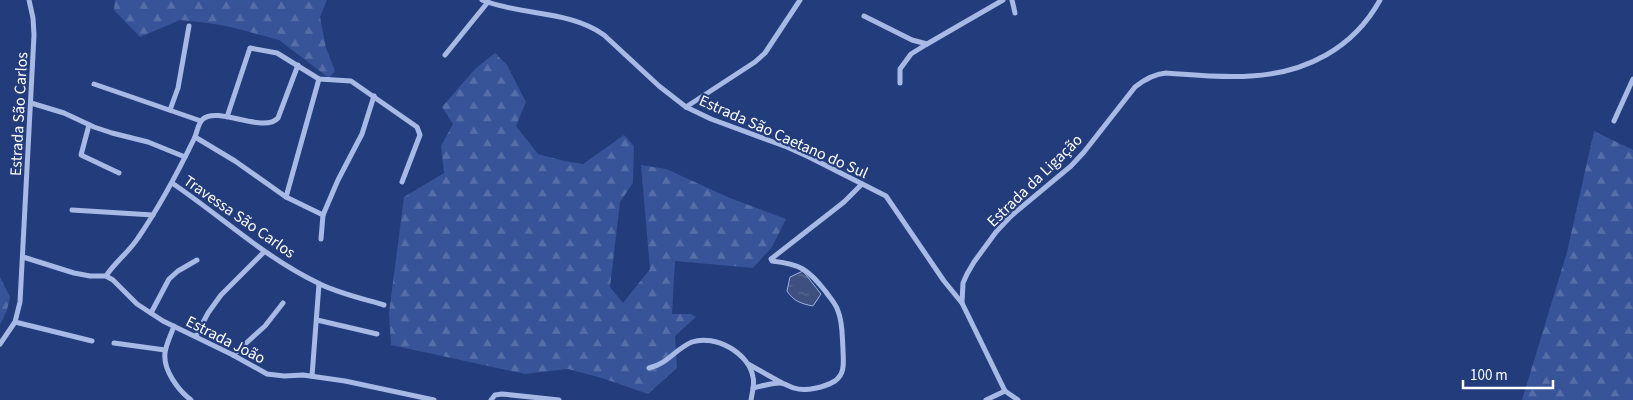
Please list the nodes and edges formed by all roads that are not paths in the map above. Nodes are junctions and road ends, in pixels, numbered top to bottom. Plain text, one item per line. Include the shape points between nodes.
1 (29, 0) edge
2 (482, 0) edge
3 (800, 0) edge
4 (1003, 0) edge
5 (1012, 0) edge
6 (1380, 0) edge
7 (488, 2) junction
8 (1015, 14) dead end
9 (864, 16) dead end
10 (189, 26) dead end
11 (928, 44) junction
12 (445, 55) dead end
13 (298, 65) junction
14 (319, 79) junction
15 (1633, 79) edge
16 (900, 83) dead end
17 (94, 84) dead end
18 (374, 96) junction
19 (31, 103) junction
20 (686, 107) junction
21 (170, 110) junction
22 (227, 117) junction
23 (201, 121) junction
24 (1614, 121) dead end
25 (89, 125) junction
26 (195, 137) junction
27 (185, 157) junction
28 (119, 172) dead end
29 (402, 182) dead end
30 (172, 183) junction
31 (862, 184) junction
32 (286, 197) junction
33 (72, 210) dead end
34 (153, 215) junction
35 (323, 215) junction
36 (321, 239) dead end
37 (264, 252) junction
38 (23, 257) junction
39 (197, 260) dead end
40 (106, 276) junction
41 (319, 284) junction
42 (283, 303) dead end
43 (962, 304) junction
44 (384, 305) dead end
45 (151, 313) junction
46 (317, 320) junction
47 (15, 322) junction
48 (174, 326) junction
49 (377, 334) dead end
50 (196, 336) junction
51 (92, 341) dead end
52 (114, 343) dead end
53 (0, 344) edge
54 (165, 350) junction
55 (232, 355) junction
56 (748, 364) junction
57 (649, 368) dead end
58 (312, 376) junction
59 (782, 383) junction
60 (754, 388) junction
61 (1005, 391) junction
62 (192, 400) edge
63 (434, 400) edge
64 (491, 400) edge
65 (559, 400) edge
66 (751, 400) edge
67 (986, 400) edge
68 (1018, 400) edge

1 - 19 street, Estrada São Carlos via 34,34
2 - 7 street, Estrada São Caetano do Sul
3 - 20 street via 766,53
4 - 11 street
5 - 8 street
6 - 43 street, Estrada da Ligação via 1354,36 1299,67 1250,76 1158,74 1143,81 1071,166 996,232 962,283
7 - 12 street
7 - 20 street, Estrada São Caetano do Sul via 586,24
9 - 11 street via 912,40
10 - 21 street via 178,88
11 - 16 street via 911,54 900,69
13 - 14 street
13 - 22 street via 276,121 265,123
13 - 22 street via 277,53 250,48
14 - 18 street via 350,81
14 - 32 street
15 - 24 street
17 - 21 street
18 - 29 street via 419,131
18 - 35 street via 362,134
19 - 25 street
19 - 38 street, Estrada São Carlos
20 - 31 street, Estrada São Caetano do Sul via 787,147
21 - 23 street
22 - 23 street via 206,117
23 - 26 street
25 - 27 street via 148,142
25 - 28 street via 81,155
26 - 27 street
26 - 32 street
27 - 30 street
30 - 34 street
30 - 37 street, Travessa São Carlos
31 - 43 street, Estrada São Caetano do Sul via 886,196
31 - 59 street via 844,202 770,259 792,263 810,273 832,299 841,323 844,364 840,377 805,389 795,389
32 - 35 street
33 - 34 street
34 - 40 street via 130,250
35 - 36 street
37 - 41 street, Travessa São Carlos
37 - 50 street via 221,294
38 - 40 street via 74,273
38 - 47 street, Estrada São Carlos via 20,302
39 - 45 street via 169,279
40 - 45 street, Estrada João via 136,304
41 - 44 street, Travessa São Carlos
41 - 46 street
42 - 55 street via 265,326
43 - 61 street, Estrada São Caetano do Sul
45 - 48 street, Estrada João
46 - 49 street
46 - 58 street
47 - 51 street
47 - 53 street, Estrada São Carlos
48 - 50 street, Estrada João
48 - 54 street
50 - 55 street, Estrada João
52 - 54 street
54 - 62 street via 166,364 173,380
55 - 58 street, Estrada João via 267,374
56 - 57 street via 729,348 703,339 690,343 659,366
56 - 59 street
56 - 60 street
58 - 63 street, Estrada João
59 - 60 street
60 - 66 street
61 - 67 street
61 - 68 street
64 - 65 street via 502,394

